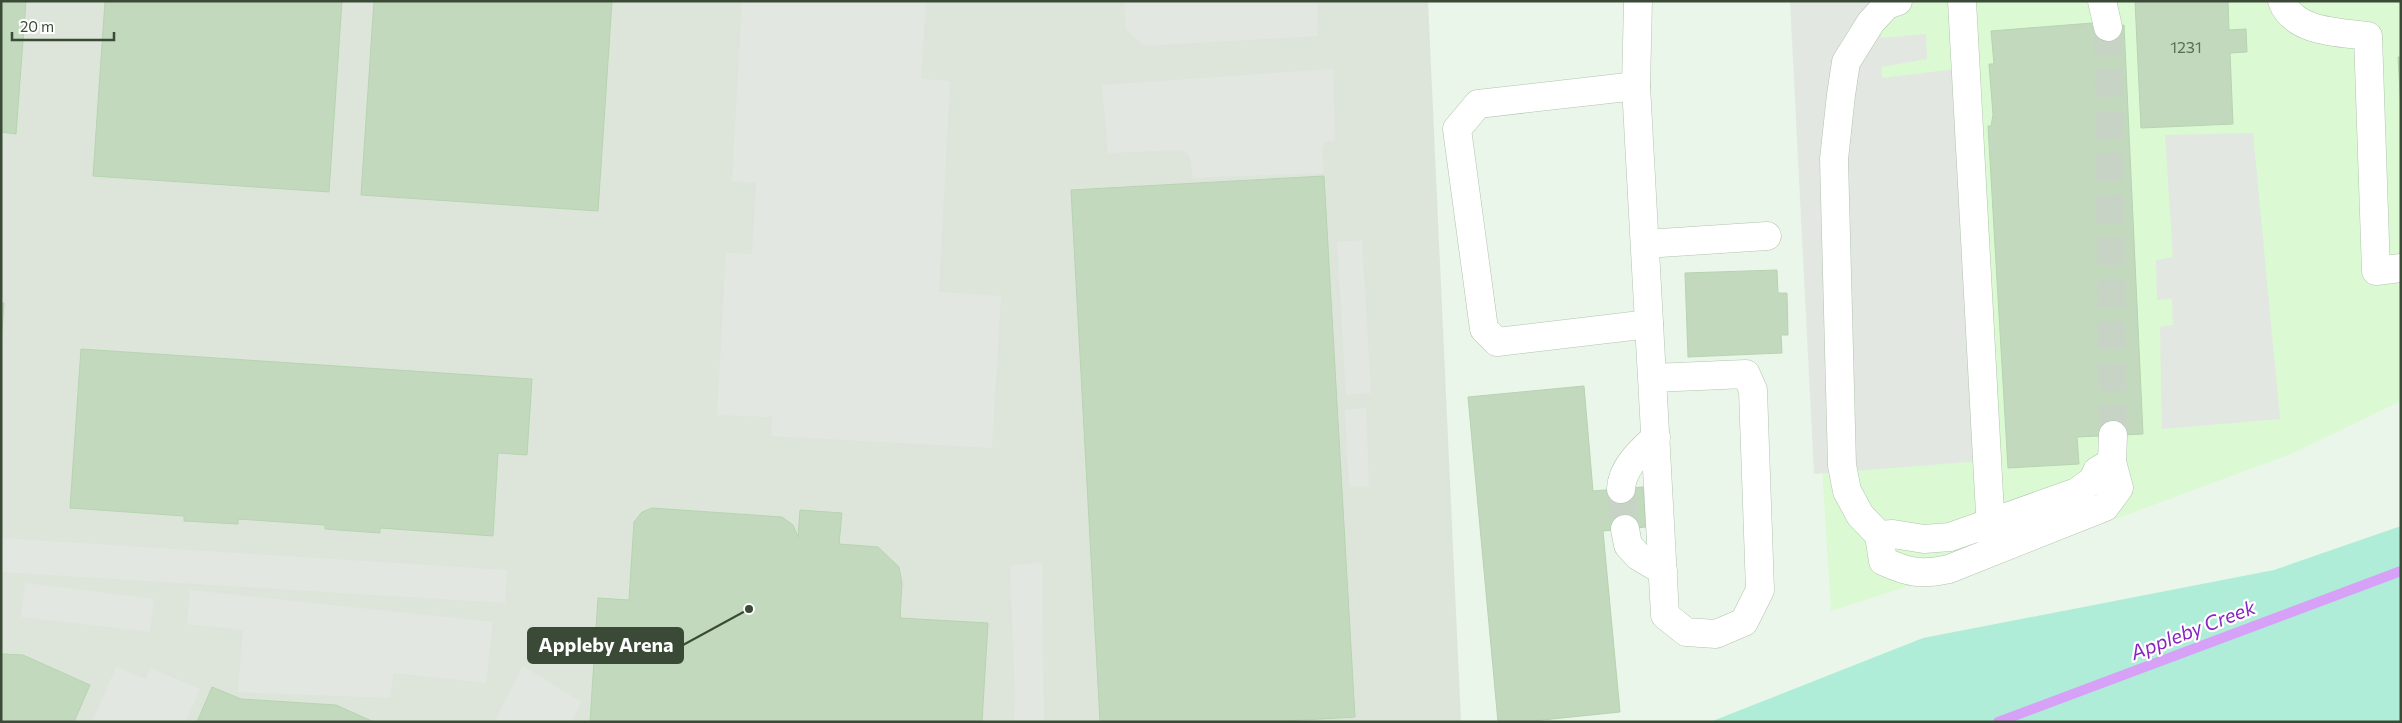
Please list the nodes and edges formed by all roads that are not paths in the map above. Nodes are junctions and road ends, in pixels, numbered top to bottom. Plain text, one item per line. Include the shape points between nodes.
1 (1638, 1) edge
2 (1898, 1) edge
3 (1962, 1) edge
4 (2282, 1) edge
5 (1636, 86) junction
6 (1766, 236) dead end
7 (1645, 244) junction
8 (2401, 268) edge
9 (1649, 324) junction
10 (1653, 378) junction
11 (2112, 435) tunnel mouth
12 (1656, 437) junction
13 (1621, 489) tunnel mouth
14 (1625, 529) tunnel mouth
15 (1991, 537) junction
16 (1663, 572) junction

1 - 5 lane
2 - 15 lane via 1887,5 1871,22 1846,62 1834,159 1842,464 1847,491 1860,515 1879,535 1883,561 1904,571 1926,574 1949,569
3 - 15 lane
4 - 8 lane via 2294,19 2318,29 2368,36 2376,270
5 - 7 lane
5 - 9 lane via 1478,104 1457,130 1484,329 1497,342
6 - 7 lane
7 - 9 lane
9 - 10 lane
10 - 12 lane
10 - 16 lane via 1746,374 1753,390 1760,590 1744,622 1716,634 1686,632 1666,615
11 - 15 lane via 2112,462 2097,471 2093,480 2077,492
12 - 13 lane via 1634,458 1621,479
12 - 16 lane
14 - 16 lane via 1628,545 1638,556

